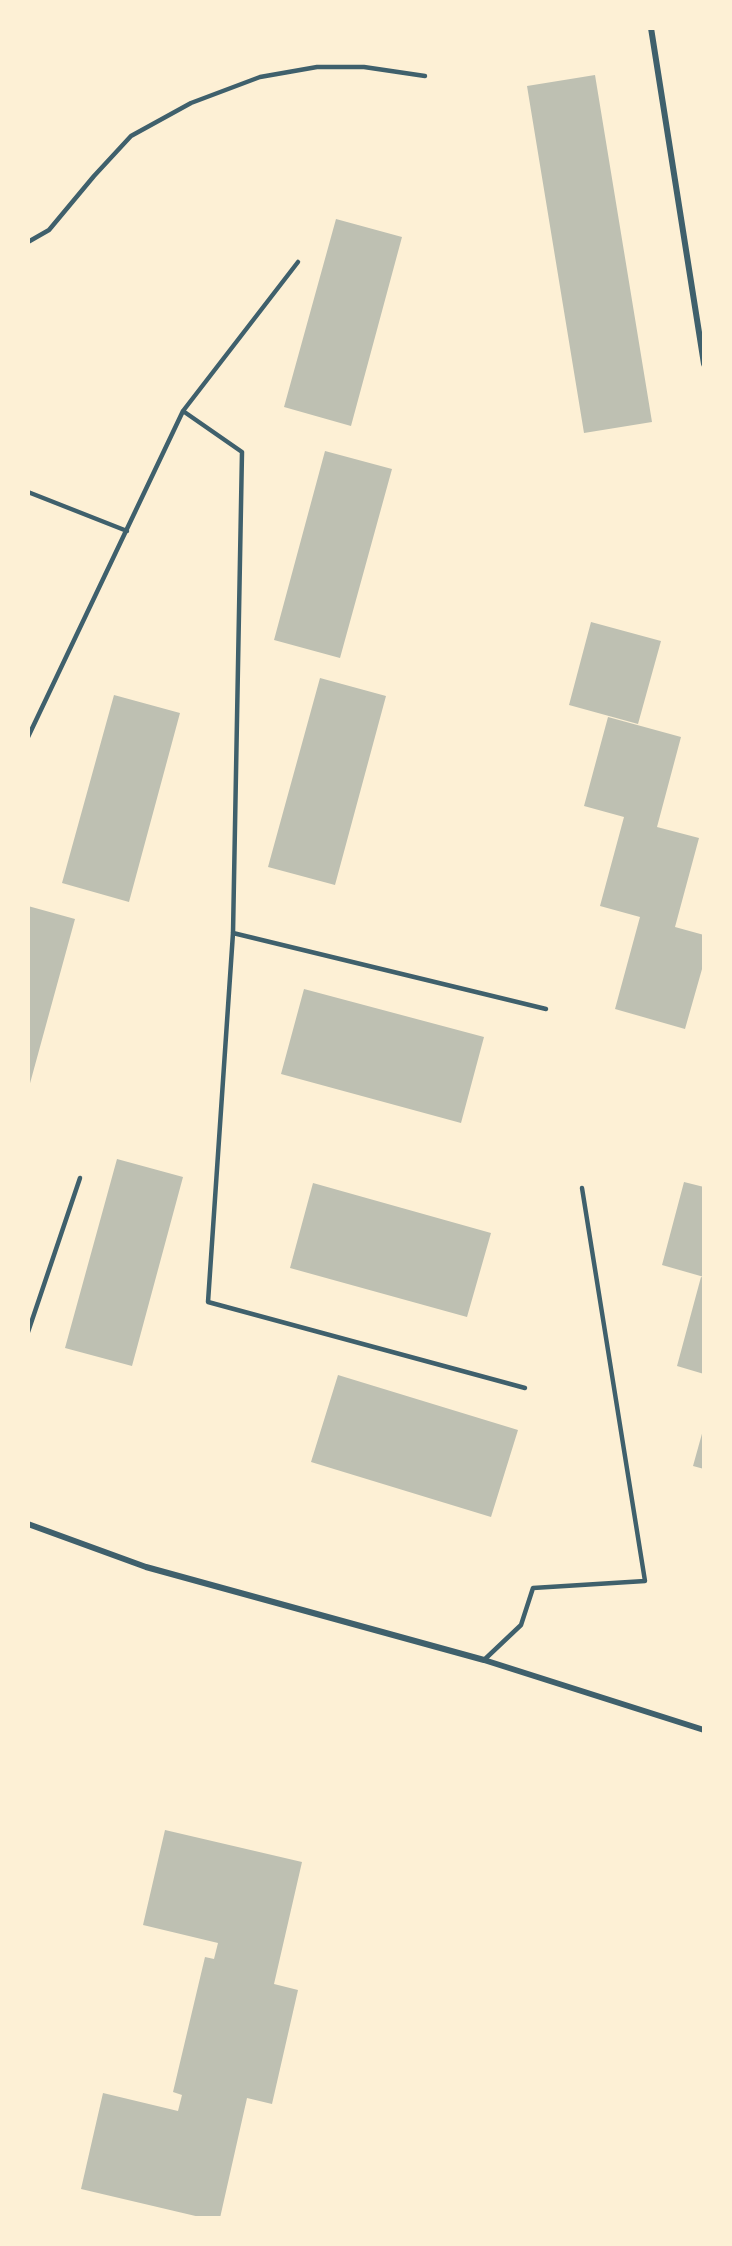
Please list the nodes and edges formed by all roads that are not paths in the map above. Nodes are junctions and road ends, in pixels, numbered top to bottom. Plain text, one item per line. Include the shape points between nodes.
1 (651, 28) edge
2 (425, 76) dead end
3 (28, 242) edge
4 (298, 262) dead end
5 (704, 364) edge
6 (183, 411) junction
7 (28, 492) edge
8 (127, 531) junction
9 (28, 737) edge
10 (233, 933) junction
11 (546, 1009) dead end
12 (80, 1178) dead end
13 (582, 1188) dead end
14 (28, 1332) edge
15 (525, 1388) dead end
16 (28, 1524) edge
17 (484, 1660) junction
18 (704, 1730) edge

1 - 5 street
2 - 3 lane via 364,67 317,67 260,77 191,103 131,135 49,230
4 - 6 lane
6 - 8 lane
6 - 10 lane via 242,452
7 - 8 lane
8 - 9 lane
10 - 11 lane
10 - 15 lane via 208,1302
12 - 14 lane
13 - 17 lane via 645,1581 532,1588 521,1625
16 - 17 street via 146,1567
17 - 18 street

